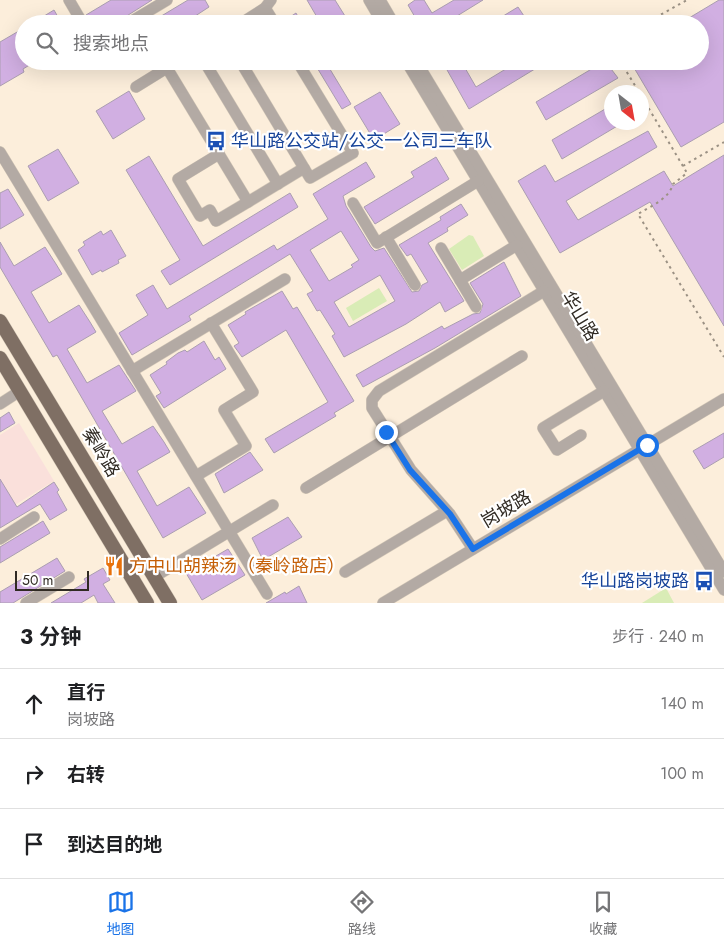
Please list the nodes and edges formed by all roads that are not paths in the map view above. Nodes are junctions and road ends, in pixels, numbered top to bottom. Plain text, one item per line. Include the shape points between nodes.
1 (167, 0) edge
2 (369, 0) edge
3 (380, 0) edge
4 (73, 1) edge
5 (268, 4) edge
6 (79, 15) edge
7 (142, 15) edge
8 (253, 15) edge
9 (378, 15) edge
10 (389, 15) edge
11 (164, 70) edge
12 (168, 70) edge
13 (209, 70) edge
14 (245, 70) edge
15 (303, 70) edge
16 (411, 70) edge
17 (421, 70) edge
18 (136, 86) dead end
19 (0, 152) edge
20 (219, 154) junction
21 (304, 168) junction
22 (478, 181) junction
23 (278, 184) junction
24 (248, 202) junction
25 (353, 203) dead end
26 (386, 237) junction
27 (517, 245) junction
28 (441, 248) dead end
29 (285, 279) dead end
30 (460, 280) junction
31 (415, 285) dead end
32 (544, 291) junction
33 (476, 307) dead end
34 (0, 321) edge
35 (211, 323) junction
36 (522, 356) dead end
37 (0, 358) edge
38 (132, 371) junction
39 (20, 391) junction
40 (604, 391) junction
41 (724, 399) edge
42 (0, 404) edge
43 (582, 435) dead end
44 (389, 437) junction
45 (643, 447) junction
46 (196, 476) junction
47 (306, 488) dead end
48 (274, 506) dead end
49 (447, 510) junction
50 (34, 518) dead end
51 (230, 532) junction
52 (0, 539) edge
53 (473, 549) junction
54 (345, 572) dead end
55 (724, 572) edge
56 (69, 577) dead end
57 (154, 577) junction
58 (724, 590) edge
59 (268, 594) dead end
60 (26, 603) edge
61 (147, 603) edge
62 (170, 603) edge
63 (383, 603) edge

1 - 7 street
2 - 9 street
3 - 10 street
4 - 6 street
5 - 8 street
11 - 18 street
12 - 20 street
13 - 23 street
14 - 21 street
15 - 21 street via 353,152 310,178
16 - 22 street, 华山路
17 - 45 street, 华山路
19 - 38 street
20 - 24 street
20 - 24 street via 178,179 200,216 210,210 216,221
21 - 23 street
22 - 26 street
22 - 27 street, 华山路
23 - 24 street
25 - 26 street via 377,243
26 - 31 street
27 - 30 street
27 - 32 street, 华山路
28 - 30 street
29 - 35 street
30 - 33 street
32 - 40 street, 华山路
32 - 44 street via 379,391 372,400 372,408
34 - 57 main road, 秦岭路
35 - 38 street
35 - 46 street via 253,392 224,410 246,446
36 - 44 street
37 - 39 main road
38 - 46 street
39 - 42 street
39 - 61 main road
40 - 43 street via 543,428 557,450
40 - 45 street, 华山路
41 - 45 street, 岗坡路
44 - 47 street
44 - 49 street via 410,470
45 - 53 street, 岗坡路
45 - 55 street, 华山路
45 - 58 street, 华山路
46 - 51 street
48 - 51 street
49 - 53 street
49 - 54 street
50 - 52 street
51 - 57 street
51 - 59 street
53 - 63 street, 岗坡路
56 - 60 street
57 - 62 main road, 秦岭路

